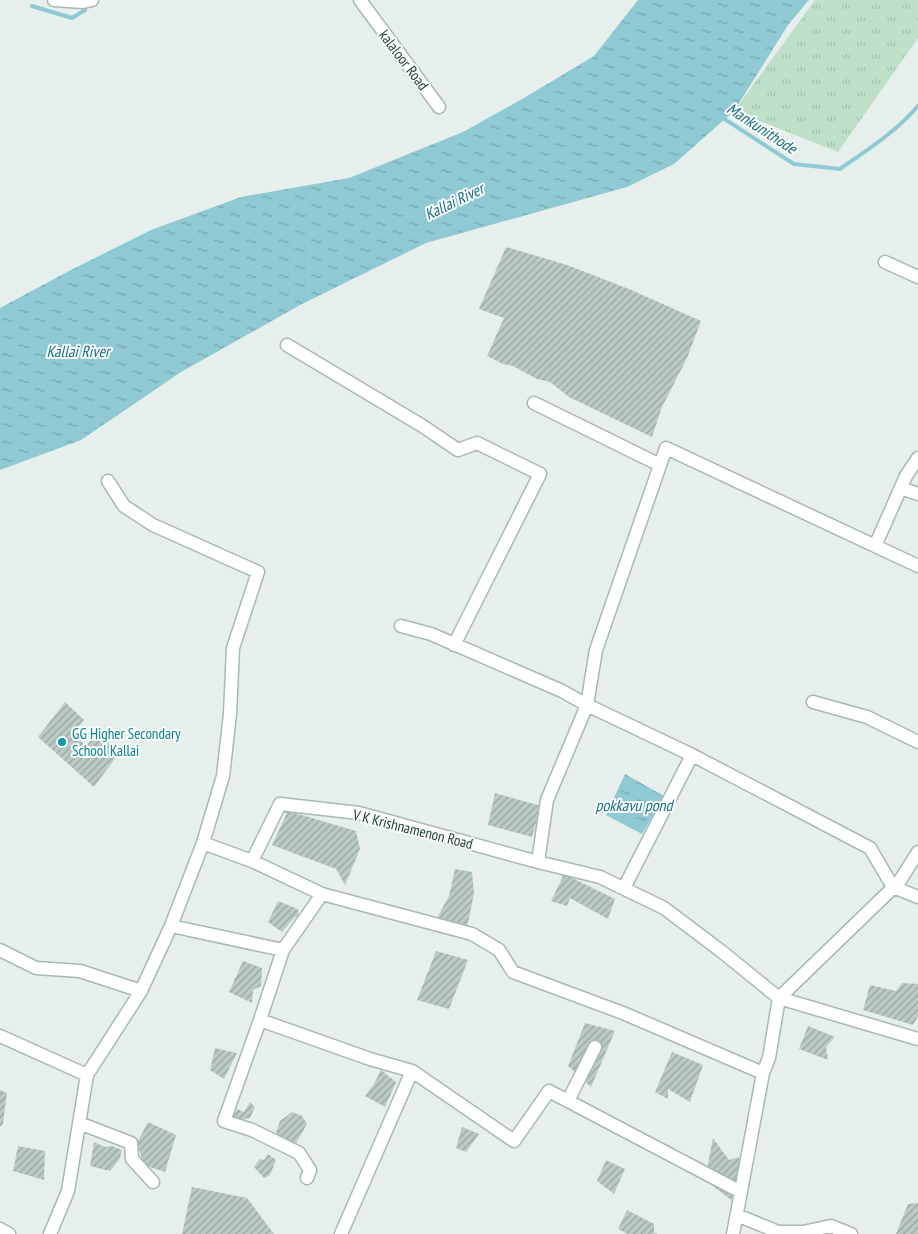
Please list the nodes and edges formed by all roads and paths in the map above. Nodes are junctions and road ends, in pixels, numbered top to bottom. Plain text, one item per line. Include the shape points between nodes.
1 (54, 0) edge
2 (92, 0) edge
3 (360, 0) edge
4 (439, 107) dead end
5 (885, 262) dead end
6 (918, 278) edge
7 (288, 345) dead end
8 (534, 402) dead end
9 (918, 458) edge
10 (660, 465) junction
11 (108, 481) dead end
12 (901, 488) junction
13 (918, 494) edge
14 (875, 546) junction
15 (918, 566) edge
16 (400, 626) dead end
17 (454, 645) junction
18 (813, 702) dead end
19 (586, 705) junction
20 (918, 742) edge
21 (692, 754) junction
22 (203, 843) junction
23 (918, 852) edge
24 (252, 860) junction
25 (538, 862) junction
26 (624, 888) junction
27 (893, 888) junction
28 (322, 894) junction
29 (918, 897) edge
30 (171, 926) junction
31 (0, 950) edge
32 (283, 950) junction
33 (141, 990) junction
34 (779, 998) junction
35 (260, 1020) junction
36 (0, 1036) edge
37 (918, 1039) edge
38 (595, 1046) dead end
39 (412, 1071) junction
40 (763, 1073) junction
41 (88, 1075) junction
42 (568, 1101) junction
43 (79, 1123) junction
44 (307, 1178) dead end
45 (153, 1182) dead end
46 (741, 1192) junction
47 (737, 1215) junction
48 (0, 1230) edge
49 (9, 1234) edge
50 (50, 1234) edge
51 (341, 1234) edge
52 (733, 1234) edge
53 (851, 1234) edge

1 - 2 street
3 - 4 street, kalaloor Road
5 - 6 street
7 - 17 street via 458,450 477,442 540,474
8 - 10 street
9 - 12 street
10 - 14 street via 666,448
10 - 19 street via 596,650
11 - 22 street via 124,506 153,525 258,572 233,648 223,776
12 - 13 street
12 - 14 street
14 - 15 street
16 - 17 street via 431,634
17 - 19 street via 562,691
18 - 20 street via 867,717
19 - 21 street
19 - 25 street via 547,800
21 - 26 street
21 - 27 street via 870,848
22 - 24 street
22 - 30 street
23 - 27 street
24 - 25 street, V K Krishnamenon Road via 280,804 359,813
24 - 28 street
25 - 26 street, V K Krishnamenon Road via 600,876
26 - 34 street, V K Krishnamenon Road via 664,908
27 - 29 street
27 - 34 street
28 - 32 street
28 - 40 street via 472,934 499,950 513,972 623,1013
30 - 32 street
30 - 33 street
31 - 33 street via 36,968 80,971
32 - 35 street
33 - 41 street
34 - 37 street, V K Krishnamenon Road
34 - 40 street via 769,1058
35 - 39 street via 370,1060
35 - 44 street via 224,1121 252,1130 299,1153 310,1170
36 - 41 street
38 - 42 street
39 - 42 street via 514,1141 549,1091
39 - 51 street
40 - 46 street
41 - 43 street
42 - 46 street
43 - 45 street via 131,1143 132,1159
43 - 50 street via 68,1192
46 - 47 street
47 - 52 street
47 - 53 street via 778,1232 803,1232 831,1226
48 - 49 street

